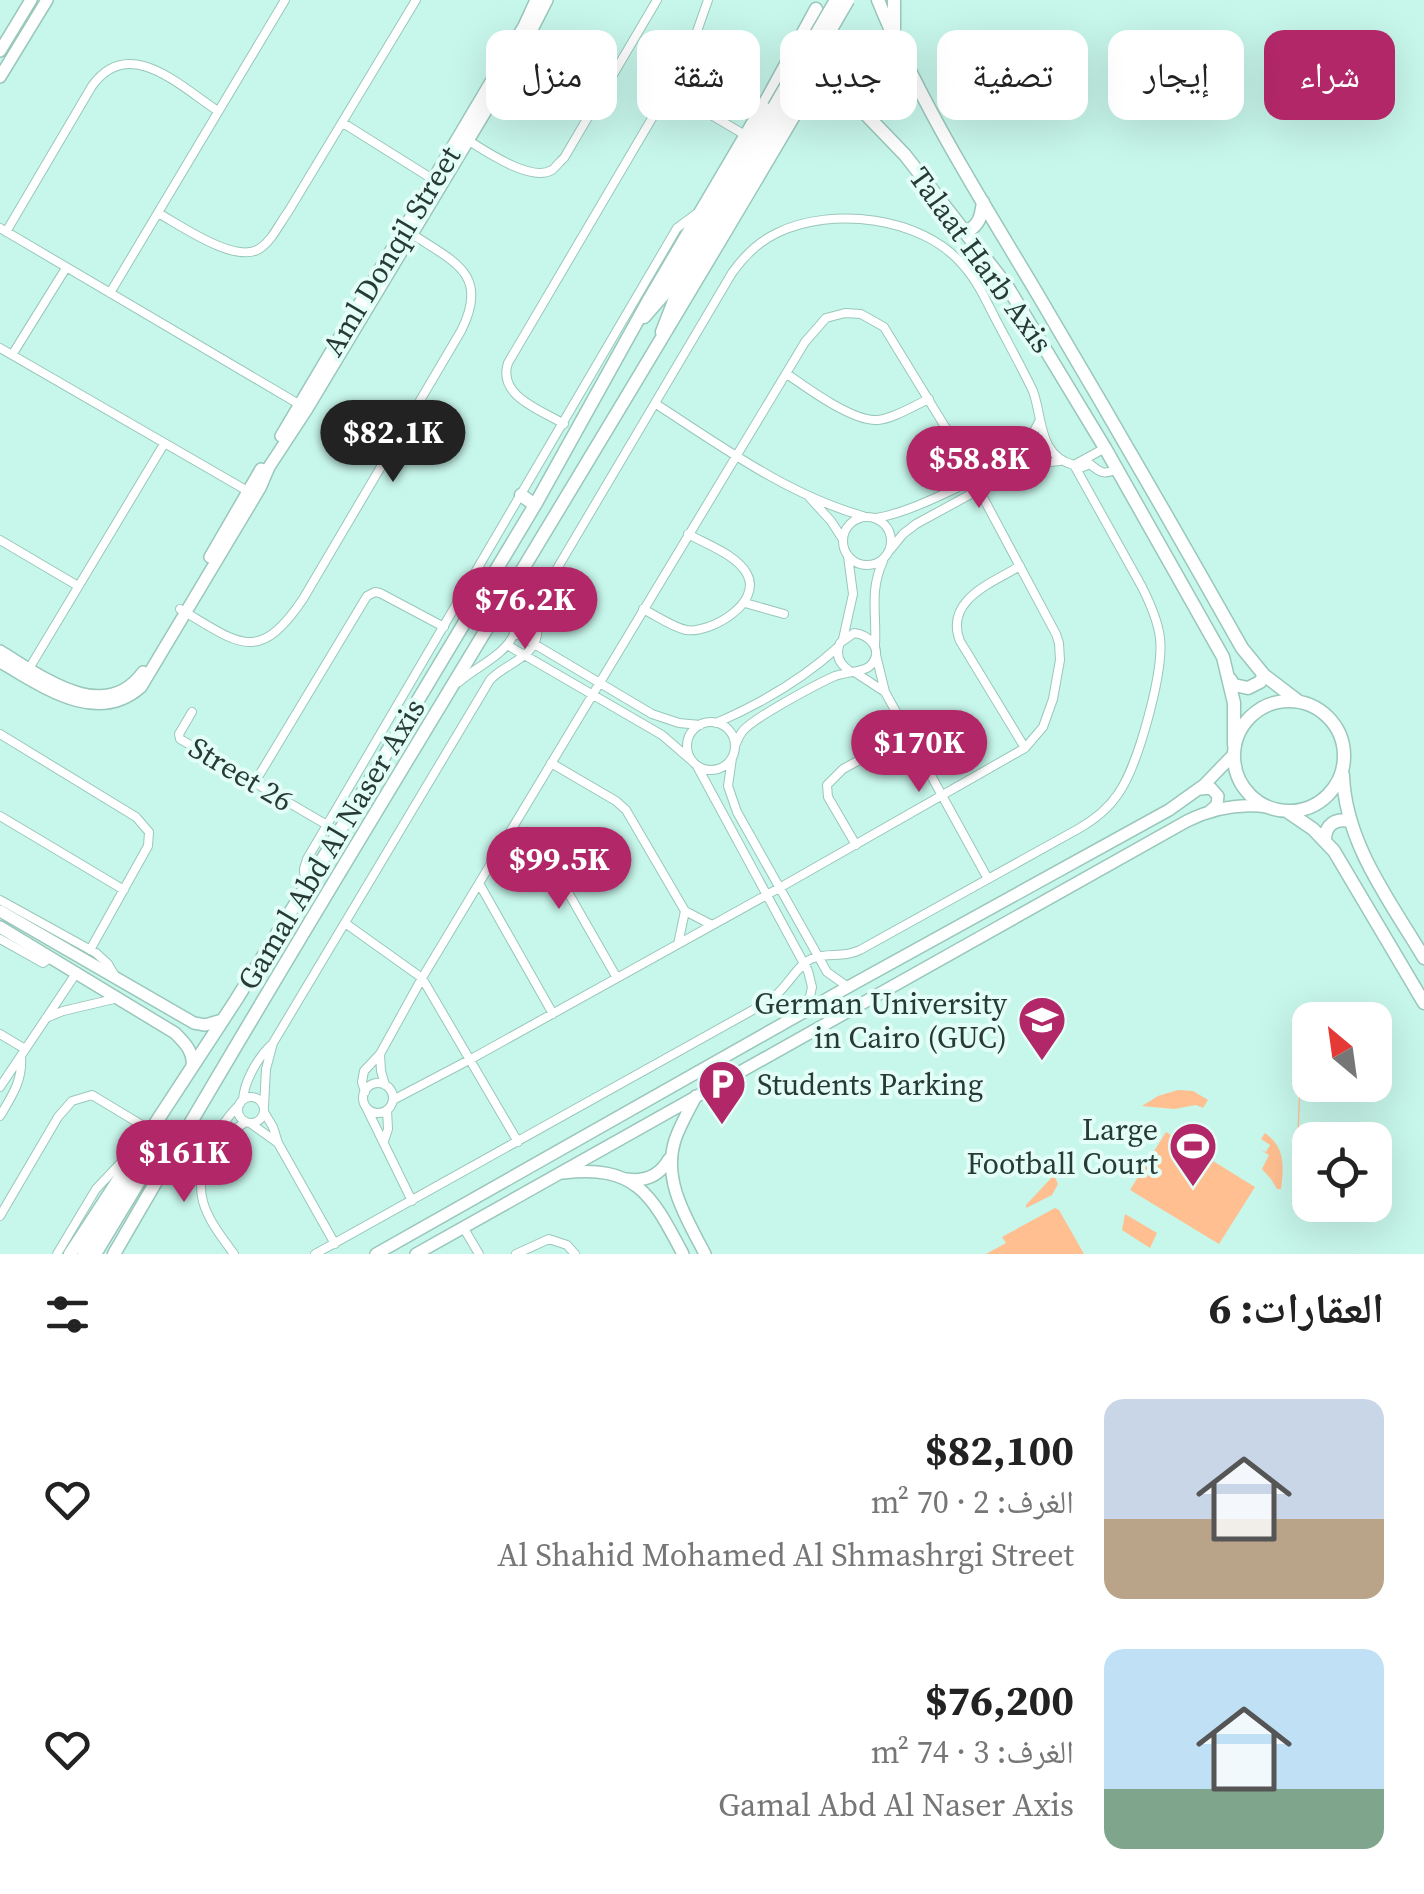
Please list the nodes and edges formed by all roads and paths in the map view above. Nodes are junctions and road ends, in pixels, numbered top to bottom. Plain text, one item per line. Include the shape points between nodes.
1 (30, 0) edge
2 (46, 0) edge
3 (285, 0) edge
4 (416, 0) edge
5 (536, 0) edge
6 (547, 0) edge
7 (656, 0) edge
8 (708, 0) edge
9 (836, 0) edge
10 (848, 0) edge
11 (878, 0) edge
12 (894, 0) edge
13 (816, 4) edge
14 (698, 30) edge
15 (803, 30) edge
16 (821, 30) edge
17 (890, 30) edge
18 (894, 30) edge
19 (0, 50) edge
20 (780, 74) edge
21 (0, 77) edge
22 (917, 86) edge
23 (778, 109) junction
24 (218, 111) junction
25 (651, 120) edge
26 (720, 120) edge
27 (792, 120) edge
28 (872, 120) edge
29 (343, 124) junction
30 (745, 135) junction
31 (464, 138) junction
32 (434, 180) junction
33 (983, 202) junction
34 (700, 212) junction
35 (158, 213) junction
36 (3, 230) edge
37 (408, 232) junction
38 (966, 232) junction
39 (1007, 242) junction
40 (66, 268) junction
41 (994, 268) junction
42 (110, 293) junction
43 (636, 323) junction
44 (660, 345) junction
45 (0, 348) edge
46 (12, 355) junction
47 (787, 374) junction
48 (928, 398) junction
49 (656, 404) junction
50 (303, 407) junction
51 (1040, 420) junction
52 (564, 424) junction
53 (164, 444) junction
54 (1105, 448) junction
55 (735, 455) junction
56 (1061, 461) junction
57 (1075, 467) junction
58 (1117, 469) junction
59 (973, 478) junction
60 (980, 490) junction
61 (252, 494) junction
62 (522, 495) junction
63 (807, 495) junction
64 (534, 504) junction
65 (863, 516) junction
66 (876, 518) junction
67 (688, 534) junction
68 (843, 539) junction
69 (0, 540) edge
70 (888, 554) junction
71 (848, 556) junction
72 (1020, 566) junction
73 (523, 571) junction
74 (78, 586) junction
75 (745, 603) junction
76 (644, 608) junction
77 (183, 611) junction
78 (784, 614) dead end
79 (444, 627) junction
80 (514, 632) junction
81 (841, 643) junction
82 (507, 644) junction
83 (533, 644) junction
84 (875, 650) junction
85 (0, 651) edge
86 (526, 654) junction
87 (0, 662) edge
88 (852, 671) junction
89 (27, 672) junction
90 (1264, 675) junction
91 (1230, 679) junction
92 (599, 683) junction
93 (452, 688) junction
94 (885, 692) junction
95 (593, 694) junction
96 (1298, 701) junction
97 (192, 712) dead end
98 (716, 723) junction
99 (700, 725) junction
100 (0, 734) edge
101 (907, 734) junction
102 (735, 746) junction
103 (1025, 748) junction
104 (1234, 750) junction
105 (732, 758) junction
106 (551, 763) junction
107 (694, 763) junction
108 (1342, 769) junction
109 (255, 782) junction
110 (1199, 790) junction
111 (942, 796) junction
112 (1268, 808) junction
113 (1210, 811) junction
114 (1286, 811) junction
115 (0, 816) edge
116 (1350, 821) junction
117 (327, 825) junction
118 (1325, 840) junction
119 (506, 841) junction
120 (856, 845) junction
121 (988, 879) junction
122 (480, 885) junction
123 (306, 887) junction
124 (781, 887) junction
125 (124, 890) junction
126 (768, 894) junction
127 (2, 907) edge
128 (685, 911) junction
129 (345, 923) junction
130 (712, 926) junction
131 (0, 927) edge
132 (47, 933) junction
133 (0, 939) edge
134 (678, 944) junction
135 (90, 950) junction
136 (818, 956) junction
137 (51, 958) junction
138 (1424, 958) edge
139 (804, 964) junction
140 (77, 972) junction
141 (827, 972) junction
142 (422, 978) junction
143 (617, 978) junction
144 (116, 980) junction
145 (811, 980) junction
146 (848, 988) junction
147 (120, 998) junction
148 (1424, 1003) edge
149 (807, 1011) junction
150 (552, 1014) junction
151 (46, 1018) junction
152 (222, 1020) junction
153 (198, 1024) junction
154 (0, 1034) edge
155 (762, 1036) junction
156 (273, 1043) junction
157 (187, 1044) junction
158 (23, 1053) junction
159 (380, 1054) junction
160 (771, 1054) junction
161 (471, 1060) junction
162 (192, 1066) junction
163 (386, 1086) junction
164 (0, 1087) edge
165 (364, 1092) junction
166 (696, 1096) junction
167 (393, 1100) junction
168 (241, 1102) junction
169 (366, 1107) junction
170 (264, 1109) junction
171 (387, 1110) junction
172 (0, 1116) edge
173 (248, 1123) junction
174 (147, 1134) junction
175 (181, 1138) junction
176 (384, 1142) junction
177 (518, 1142) junction
178 (278, 1143) junction
179 (211, 1145) junction
180 (672, 1153) junction
181 (559, 1173) junction
182 (623, 1178) junction
183 (476, 1197) junction
184 (412, 1201) junction
185 (450, 1212) junction
186 (486, 1215) junction
187 (0, 1216) edge
188 (463, 1228) junction
189 (335, 1244) junction
190 (56, 1254) edge
191 (70, 1254) edge
192 (84, 1254) edge
193 (95, 1254) edge
194 (114, 1254) edge
195 (234, 1254) edge
196 (315, 1254) edge
197 (376, 1254) edge
198 (416, 1254) edge
199 (479, 1254) edge
200 (516, 1254) edge
201 (575, 1254) edge
202 (683, 1254) edge
203 (705, 1254) edge

1 - 19 main road
2 - 21 main road
3 - 24 street
4 - 29 street
5 - 31 main road, Aml Donqil Street
6 - 31 main road, Aml Donqil Street
7 - 31 street via 553,169 523,170
8 - 14 street
9 - 23 main road, bridge
10 - 23 main road, bridge
11 - 17 main road, Talaat Harb Axis
12 - 18 main road
13 - 15 main road, Gamal Abd Al Naser Axis
13 - 16 main road, Talaat Harb Axis
20 - 30 main road, Gamal Abd Al Naser Axis
22 - 33 main road, Talaat Harb Axis
23 - 43 main road via 665,293
23 - 44 main road via 670,308
24 - 35 street
24 - 36 street via 153,68 118,65 92,86
25 - 52 street via 508,363 505,379 514,393
26 - 30 street
27 - 44 main road, Gamal Abd Al Naser Axis
28 - 38 main road, Talaat Harb Axis
29 - 32 street
29 - 35 street via 255,252 224,248
30 - 34 main road, Gamal Abd Al Naser Axis
31 - 32 main road, Aml Donqil Street
31 - 37 main road, Aml Donqil Street
32 - 37 main road, Aml Donqil Street
33 - 38 main road via 980,220
33 - 39 main road, Talaat Harb Axis
34 - 43 main road, Gamal Abd Al Naser Axis
34 - 52 street via 677,228
35 - 42 street
36 - 40 street
37 - 50 main road, Aml Donqil Street
37 - 77 street via 464,272 471,305 303,599 282,628 257,643 232,639
38 - 41 main road, Talaat Harb Axis
39 - 41 main road via 992,251
39 - 90 main road, Talaat Harb Axis via 1242,648
40 - 42 street
40 - 46 street
41 - 54 main road, Talaat Harb Axis
42 - 50 street
43 - 64 main road, Gamal Abd Al Naser Axis
44 - 73 main road, Gamal Abd Al Naser Axis
45 - 46 street
46 - 53 street
47 - 48 street via 871,419
47 - 48 street via 814,329 826,318 852,313 884,327
47 - 55 street
48 - 59 street
49 - 51 street via 752,249 796,226 858,219 929,237 964,265 1033,391
49 - 55 street
49 - 83 street via 542,594
50 - 61 main road, Aml Donqil Street
51 - 56 street via 1046,444
51 - 59 street via 1023,447
52 - 62 street
53 - 61 street
53 - 74 street
54 - 57 street
54 - 58 main road, Talaat Harb Axis
55 - 63 street
55 - 67 street
56 - 57 street
56 - 60 street via 1023,466
57 - 58 street
57 - 121 street via 1150,604 1160,636 1158,677 1117,797 1086,825
58 - 91 main road, Talaat Harb Axis
59 - 60 street
59 - 66 street
60 - 70 street via 909,529
60 - 72 street
61 - 77 main road, Aml Donqil Street
62 - 64 main road
62 - 79 street
63 - 65 street
63 - 68 street
64 - 123 main road, Gamal Abd Al Naser Axis
65 - 66 street
65 - 68 street
66 - 70 street via 891,534
67 - 75 street via 748,575
67 - 76 street
68 - 71 street
69 - 74 street
70 - 71 street via 866,565
70 - 84 street via 873,595
71 - 81 street via 853,594
72 - 103 street via 1060,651 1046,720
72 - 103 street via 969,598 956,624
73 - 80 street
73 - 93 main road, Gamal Abd Al Naser Axis
74 - 89 street
75 - 76 street via 692,631
75 - 78 street
76 - 92 street
77 - 89 main road, Aml Donqil Street via 144,684 126,698 75,702
79 - 109 street via 380,592 367,596
79 - 117 street
80 - 82 street
80 - 83 street
81 - 84 street via 860,634
81 - 88 street via 840,661
81 - 98 street via 798,679
82 - 86 street
82 - 93 street
83 - 86 street
83 - 92 street
84 - 88 street via 866,670
84 - 94 street
85 - 89 main road, Aml Donqil Street
86 - 95 street
86 - 129 street via 490,680
87 - 89 main road, Aml Donqil Street
88 - 94 street
88 - 102 street via 753,722
90 - 91 main road via 1248,688
90 - 96 main road, Talaat Harb Axis
91 - 104 main road, Talaat Harb Axis
92 - 95 street
92 - 99 street via 660,718
93 - 175 main road, Gamal Abd Al Naser Axis
94 - 101 street
95 - 106 street
95 - 107 street via 662,734
96 - 104 main road via 1255,711
96 - 108 main road via 1335,724
97 - 109 street, Street 26 via 180,739
98 - 99 street
98 - 102 street via 730,731
99 - 107 street via 687,744
100 - 125 street via 144,823 150,842
101 - 111 street
101 - 120 street via 843,769 828,785 828,797
102 - 105 street
103 - 111 street
104 - 110 main road
104 - 112 main road via 1240,784
105 - 107 street via 712,770
105 - 124 street via 732,803
106 - 119 street
106 - 128 street via 626,810
107 - 126 street
108 - 114 main road via 1322,800
108 - 116 main road
109 - 117 street, Street 26
110 - 113 main road via 1217,794
110 - 146 main road
111 - 120 street
111 - 121 street
112 - 113 main road
112 - 114 main road
113 - 160 main road
114 - 118 main road
115 - 125 street
116 - 118 main road via 1332,824
116 - 138 main road
117 - 123 street via 305,864
118 - 148 main road
119 - 122 street
119 - 143 street via 562,880
120 - 124 street
121 - 136 street via 860,950
122 - 142 street
122 - 150 street
123 - 152 main road, Gamal Abd Al Naser Axis
124 - 126 street
124 - 136 street
125 - 135 street
126 - 130 street
126 - 139 street
127 - 132 main road
128 - 130 street
128 - 134 street
129 - 142 street
129 - 156 street
130 - 134 street
131 - 137 main road
132 - 135 street
132 - 144 main road
133 - 137 street via 43,963
134 - 143 street
135 - 144 street
136 - 139 street
136 - 141 street
137 - 140 main road
139 - 145 street
139 - 177 street via 768,1001
140 - 147 main road
140 - 151 street
141 - 145 street
141 - 146 street
142 - 159 street
142 - 161 street
143 - 150 street
144 - 153 main road
145 - 149 street
146 - 149 main road
147 - 151 street
147 - 157 main road
149 - 155 main road
150 - 161 street
151 - 158 street
152 - 153 main road
152 - 162 main road, Gamal Abd Al Naser Axis
153 - 157 main road via 199,1037
154 - 158 street
155 - 160 main road
155 - 183 main road
156 - 168 street
156 - 170 street
157 - 162 main road
158 - 164 street
158 - 172 street via 18,1086
159 - 163 street
159 - 165 street via 364,1071
160 - 166 main road
161 - 167 street
161 - 177 street
162 - 174 main road, Gamal Abd Al Naser Axis
163 - 165 street via 374,1084
163 - 167 street
165 - 169 street
166 - 180 main road
166 - 181 main road
167 - 171 street
168 - 170 street via 257,1098
168 - 173 street via 239,1114
168 - 179 street
169 - 171 street
169 - 176 street
170 - 173 street via 260,1120
170 - 178 street
171 - 176 street
173 - 178 street
173 - 179 street
174 - 187 street via 92,1095 72,1101
174 - 190 street via 96,1189
174 - 191 main road, Gamal Abd Al Naser Axis
174 - 192 main road via 140,1161
175 - 193 main road via 152,1160
175 - 194 main road, Gamal Abd Al Naser Axis
176 - 184 street
177 - 184 street
178 - 189 street
179 - 195 street via 200,1193
180 - 182 main road via 653,1176
180 - 203 main road via 674,1191
181 - 182 main road
181 - 186 main road
182 - 202 main road via 652,1201
183 - 185 main road
183 - 186 main road
184 - 189 street
185 - 188 main road
185 - 197 main road
186 - 188 main road
188 - 198 main road
188 - 199 street
189 - 196 street
200 - 201 street via 549,1239

